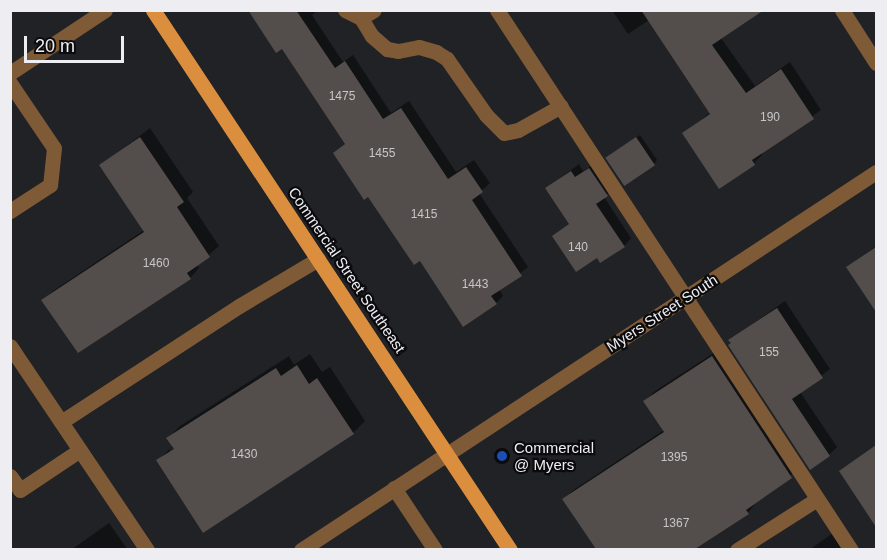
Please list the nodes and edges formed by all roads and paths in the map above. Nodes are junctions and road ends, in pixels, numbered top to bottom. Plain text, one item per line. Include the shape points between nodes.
1 (105, 10) edge
2 (153, 10) edge
3 (345, 10) edge
4 (497, 10) edge
5 (842, 10) edge
6 (367, 14) edge
7 (876, 63) edge
8 (10, 73) edge
9 (10, 83) edge
10 (561, 106) junction
11 (876, 172) edge
12 (10, 211) edge
13 (318, 259) junction
14 (687, 297) junction
15 (10, 346) edge
16 (61, 422) junction
17 (80, 450) junction
18 (447, 453) junction
19 (10, 476) edge
20 (394, 488) junction
21 (817, 499) junction
22 (147, 549) edge
23 (301, 549) edge
24 (435, 549) edge
25 (510, 549) edge
26 (737, 549) edge
27 (851, 549) edge

1 - 8 street
2 - 13 main road, Commercial Street Southeast
3 - 6 street
4 - 10 street
5 - 7 street
6 - 10 street via 372,36 387,49 398,51 419,46 447,60 486,115 504,133 518,130
9 - 12 street via 54,148 50,185
10 - 14 street
11 - 14 street, Myers Street South
13 - 16 street
13 - 18 main road, Commercial Street Southeast
14 - 18 street, Myers Street South
14 - 21 street
15 - 16 street
16 - 17 street
17 - 19 street via 20,490
17 - 22 street
18 - 20 street, Myers Street South
18 - 25 main road, Commercial Street Southeast
20 - 23 street, Myers Street South
20 - 24 street
21 - 26 street
21 - 27 street

